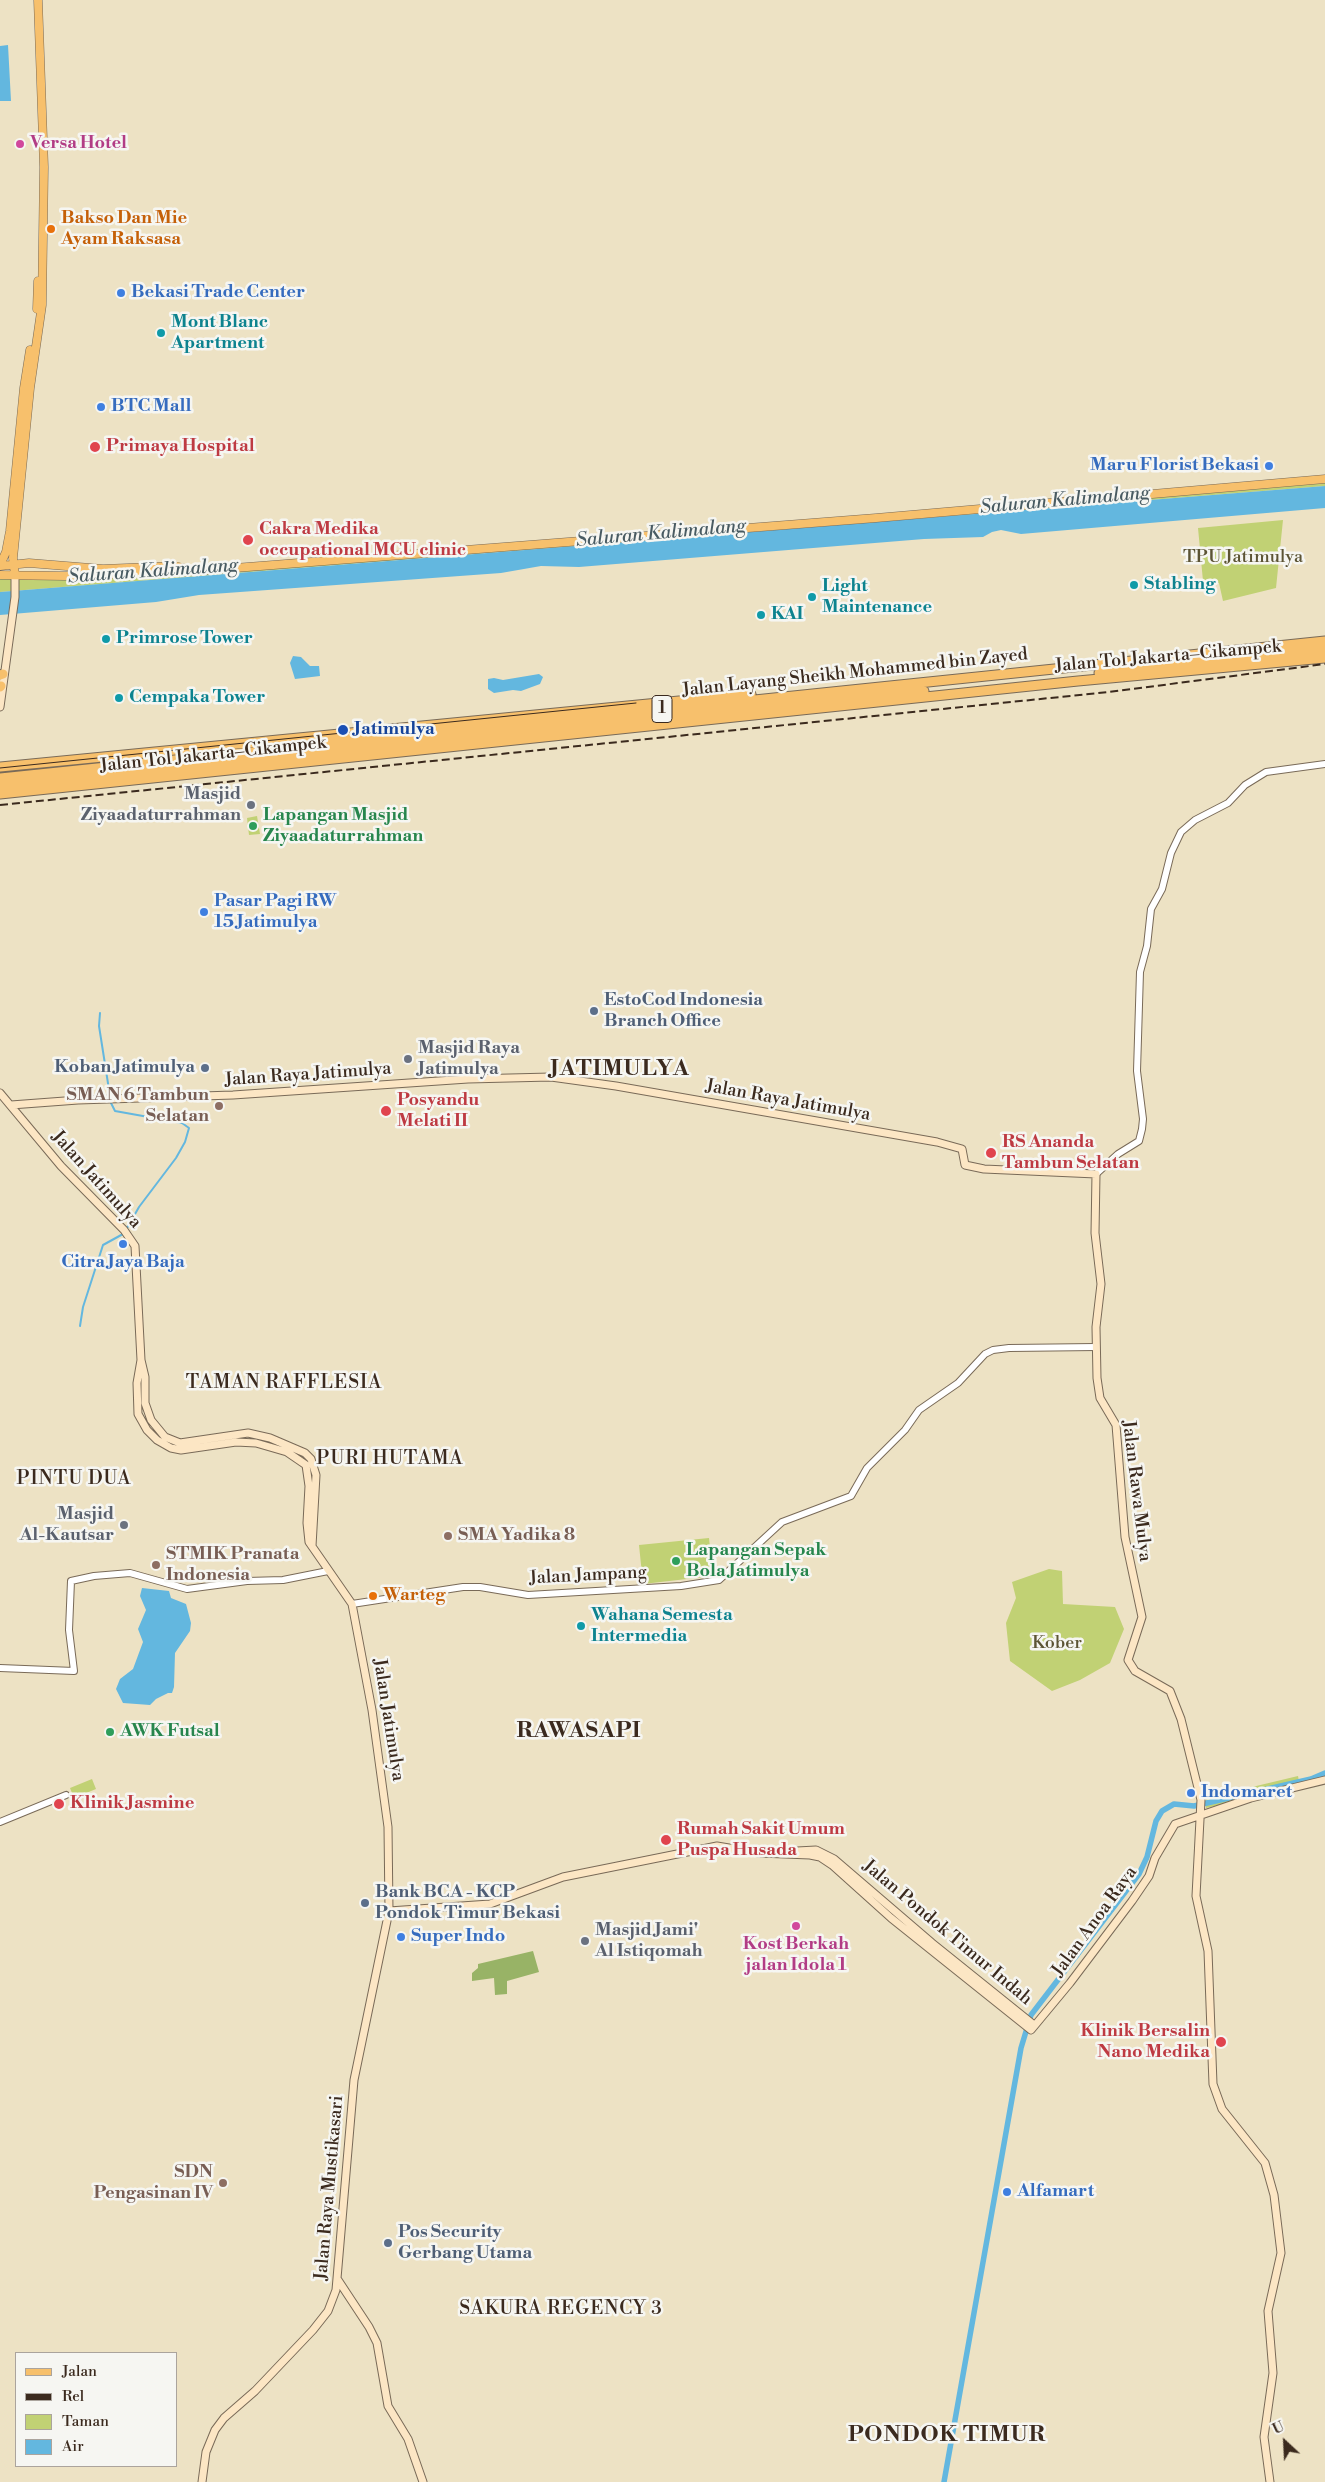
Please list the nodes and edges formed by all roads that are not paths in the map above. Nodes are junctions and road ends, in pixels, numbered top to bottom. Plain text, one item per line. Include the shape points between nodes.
1 (38, 0) edge
2 (42, 261) junction
3 (1325, 479) edge
4 (13, 564) junction
5 (0, 566) edge
6 (84, 572) junction
7 (0, 575) edge
8 (16, 579) junction
9 (1325, 637) edge
10 (1325, 641) edge
11 (1325, 650) edge
12 (1325, 658) edge
13 (2, 674) edge
14 (1, 687) edge
15 (0, 707) edge
16 (1325, 764) edge
17 (0, 767) edge
18 (0, 778) edge
19 (0, 786) edge
20 (0, 794) edge
21 (0, 1093) edge
22 (11, 1105) junction
23 (1096, 1174) junction
24 (1096, 1347) junction
25 (328, 1572) junction
26 (352, 1604) junction
27 (0, 1668) edge
28 (1325, 1780) edge
29 (66, 1795) dead end
30 (1200, 1813) junction
31 (0, 1822) edge
32 (388, 1911) junction
33 (1029, 2025) joint
34 (338, 2280) junction
35 (202, 2482) edge
36 (423, 2482) edge
37 (1270, 2482) edge

1 - 2 main road via 44,167
2 - 4 main road via 42,305 30,388
2 - 5 main road via 24,388 10,531
3 - 6 main road via 876,518 193,570
4 - 5 main road
4 - 6 main road via 29,563
4 - 8 main road
6 - 8 main road
7 - 8 main road
8 - 13 main road
9 - 17 highway, Jalan Tol Jakarta–Cikampek / 1
10 - 18 highway, Jalan Layang Sheikh Mohammed bin Zayed / 1
11 - 19 highway, Jalan Layang Sheikh Mohammed bin Zayed / 1
12 - 20 highway, Jalan Tol Jakarta–Cikampek / 1
13 - 14 main road
14 - 15 main road
16 - 23 street via 1266,772 1245,785 1228,803 1194,820 1181,832 1171,853 1162,889 1151,909 1140,972 1137,1071 1142,1129 1139,1141
21 - 22 main road, Jalan Jatimulya
22 - 23 main road, Jalan Raya Jatimulya via 541,1076 937,1142 962,1149 965,1165 984,1169
22 - 25 main road, Jalan Jatimulya via 61,1166 135,1246 141,1360 137,1383 138,1414 147,1430 170,1448 181,1450 236,1442 256,1443 287,1452 303,1461 308,1470 308,1537
23 - 24 main road, Jalan Rawa Mulya via 1095,1232 1101,1284
24 - 26 street, Jalan Jampang via 1009,1348 985,1354 958,1382 919,1410 905,1430 867,1468 851,1496 782,1522 719,1580 681,1586 528,1595 463,1587
24 - 30 main road, Jalan Rawa Mulya via 1099,1394 1116,1425 1125,1537 1142,1620 1128,1663 1132,1670 1169,1689 1174,1696 1201,1800
25 - 26 main road, Jalan Jatimulya
25 - 27 street via 283,1580 187,1589 130,1573 71,1581 69,1630 74,1671
26 - 32 main road, Jalan Jatimulya via 385,1796 389,1840
28 - 30 main road, Jalan Anoa Raya
29 - 31 street
30 - 33 main road, Jalan Anoa Raya via 1174,1825 1149,1876 1132,1900 1070,1983
30 - 37 main road, Jalan Rawa Mulya via 1196,1896 1208,1951 1212,2078 1222,2109 1265,2163 1276,2204 1281,2253 1268,2311 1273,2373 1264,2437
32 - 33 main road, Jalan Pondok Timur Indah via 490,1904 563,1877 717,1846 759,1853 813,1849 834,1859
32 - 34 main road, Jalan Raya Mustikasari via 354,2080
34 - 35 main road, Jalan Raya Mustikasari via 333,2300 322,2320 215,2430 206,2452
34 - 36 main road via 377,2343 385,2397 408,2439

